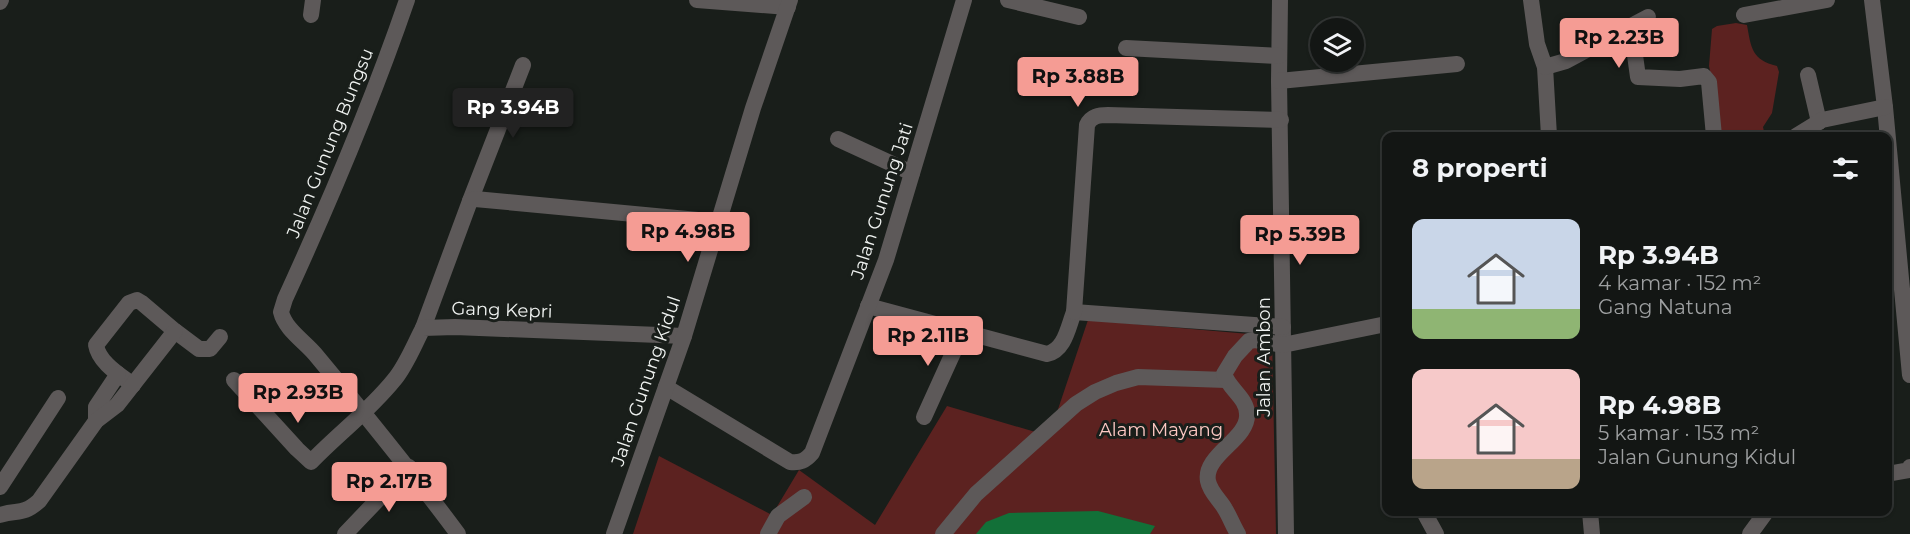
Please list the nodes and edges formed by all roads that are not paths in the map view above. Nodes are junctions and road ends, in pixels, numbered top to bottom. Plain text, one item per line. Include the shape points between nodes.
1 (407, 0) edge
2 (698, 0) edge
3 (964, 0) edge
4 (1008, 0) edge
5 (1280, 0) edge
6 (1531, 0) edge
7 (1827, 0) edge
8 (1872, 0) edge
9 (789, 4) edge
10 (1744, 15) dead end
11 (1079, 17) dead end
12 (1648, 17) dead end
13 (1631, 26) junction
14 (1126, 48) dead end
15 (1279, 56) junction
16 (1457, 64) dead end
17 (523, 65) dead end
18 (1545, 67) junction
19 (1808, 75) dead end
20 (1279, 81) junction
21 (1885, 107) junction
22 (1281, 120) junction
23 (1819, 122) junction
24 (1549, 132) edge
25 (1714, 132) edge
26 (1803, 132) edge
27 (1887, 132) edge
28 (837, 139) dead end
29 (912, 173) junction
30 (1892, 182) edge
31 (470, 201) junction
32 (719, 222) junction
33 (868, 306) junction
34 (1074, 312) junction
35 (1382, 325) edge
36 (1283, 327) junction
37 (423, 328) junction
38 (175, 331) junction
39 (963, 331) junction
40 (684, 336) junction
41 (220, 337) dead end
42 (1283, 345) junction
43 (118, 374) junction
44 (1910, 375) edge
45 (234, 380) dead end
46 (1226, 380) junction
47 (133, 385) junction
48 (666, 387) junction
49 (58, 398) dead end
50 (365, 413) junction
51 (924, 417) dead end
52 (96, 421) junction
53 (409, 467) junction
54 (1910, 469) edge
55 (1892, 473) edge
56 (0, 487) edge
57 (804, 497) dead end
58 (0, 514) edge
59 (1430, 516) edge
60 (1590, 516) edge
61 (1763, 516) edge
62 (345, 534) edge
63 (458, 534) edge
64 (614, 534) edge
65 (768, 534) edge
66 (943, 534) edge
67 (1238, 534) edge
68 (1286, 534) edge
69 (1436, 534) edge
70 (1592, 534) edge
71 (1750, 534) edge

1 - 50 street, Jalan Gunung Bungsu via 329,201 281,308 283,319
2 - 9 street
3 - 29 street, Jalan Gunung Jati
4 - 11 street
5 - 15 street, Jalan Ambon
6 - 18 street via 1537,44
7 - 10 street
8 - 21 street
9 - 32 street, Jalan Gunung Kidul
12 - 13 street
13 - 18 street via 1556,66
13 - 25 street via 1638,77 1704,76
14 - 15 street
15 - 20 street, Jalan Ambon
16 - 20 street
17 - 31 street
18 - 24 street
19 - 23 street
20 - 22 street, Jalan Ambon
21 - 23 street
21 - 27 street
22 - 34 street via 1099,115 1089,121
22 - 36 street, Jalan Ambon
23 - 26 street
28 - 29 street
29 - 33 street, Jalan Gunung Jati
30 - 44 street
31 - 32 street
31 - 37 street
32 - 40 street, Jalan Gunung Kidul
33 - 39 street
33 - 48 street, Jalan Gunung Jati via 807,460 790,462
34 - 36 street
34 - 39 street via 1060,348 1047,354
35 - 42 street
36 - 42 street, Jalan Ambon
37 - 40 street, Gang Kepri
37 - 50 street via 396,378
38 - 41 street via 204,351
38 - 43 street via 142,303 129,303 96,345 102,360
38 - 47 street
39 - 51 street
40 - 48 street, Jalan Gunung Kidul
42 - 46 street via 1249,341 1226,369
42 - 68 street, Jalan Ambon
43 - 47 street
43 - 52 street via 96,407
45 - 50 street via 311,462
46 - 66 street via 1138,378 1095,392 1076,404 976,494
46 - 67 street via 1240,397 1248,417 1217,457 1208,478
47 - 52 street via 117,405
48 - 64 street, Jalan Gunung Kidul
49 - 56 street
50 - 53 street
52 - 58 street via 39,501 20,513
53 - 62 street
53 - 63 street
54 - 55 street
57 - 65 street via 778,516
59 - 69 street
60 - 70 street
61 - 71 street

